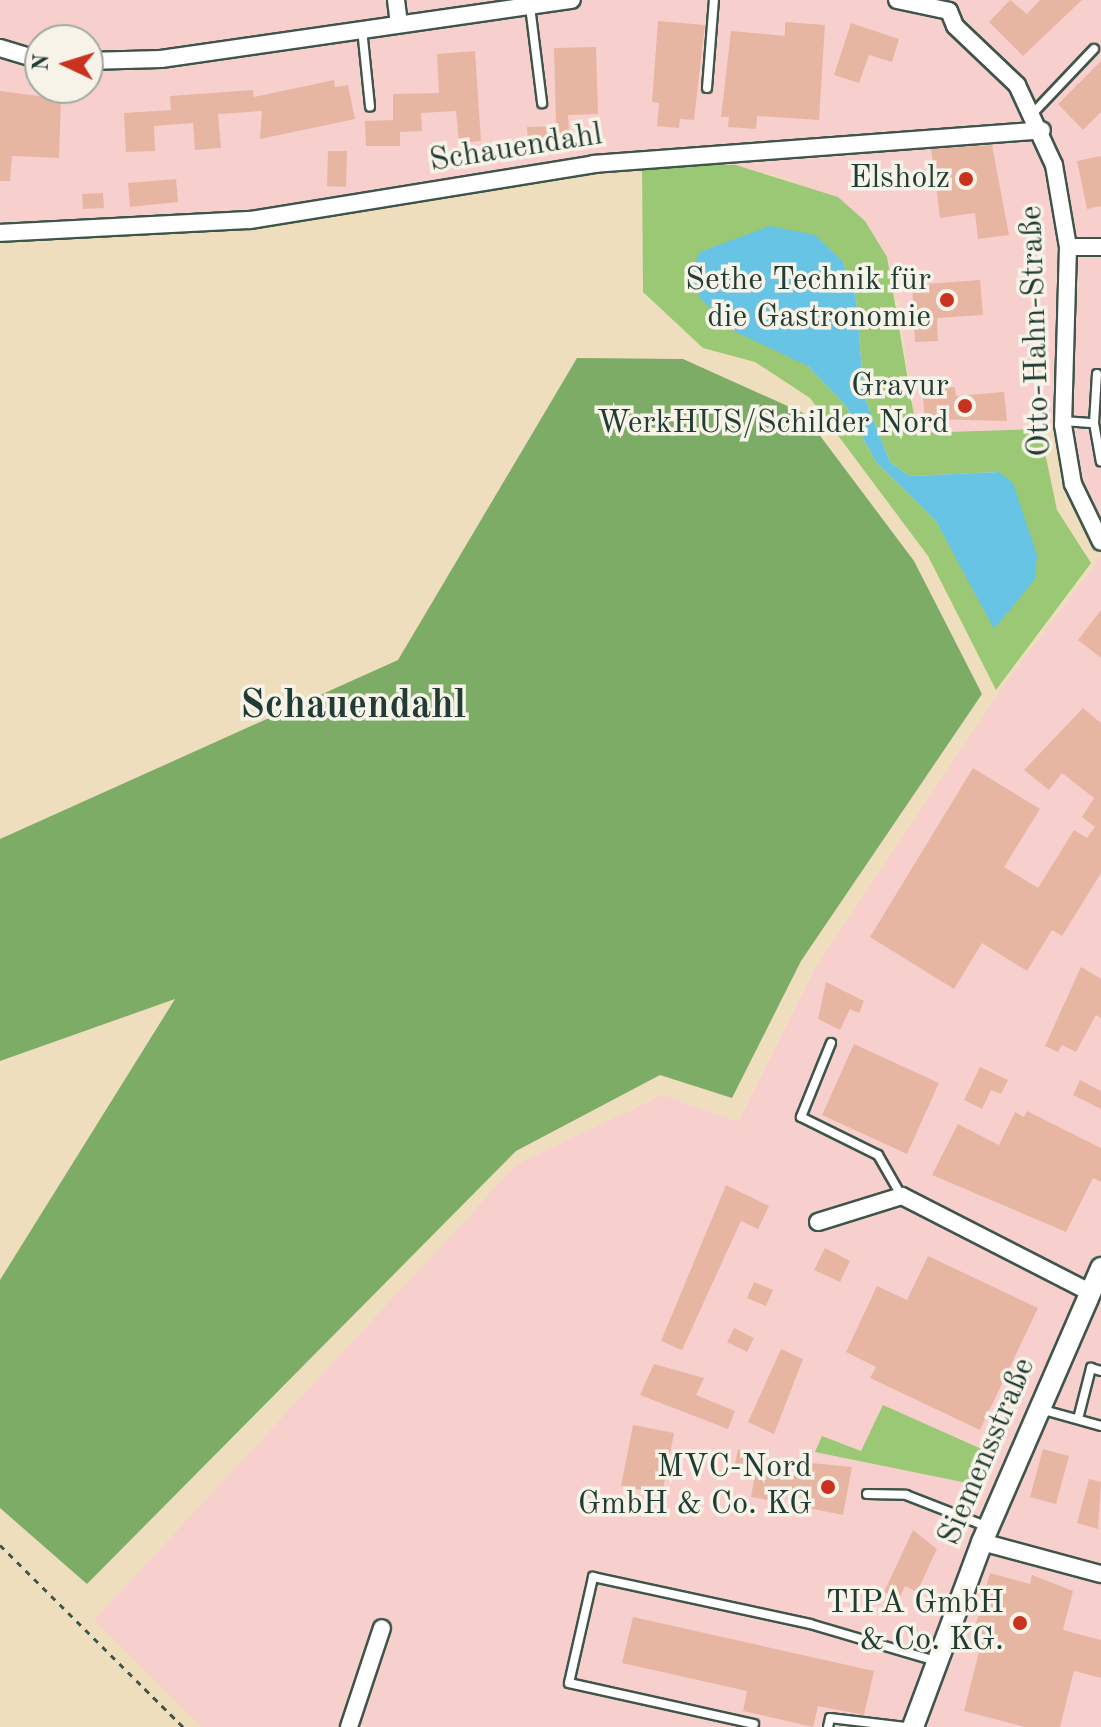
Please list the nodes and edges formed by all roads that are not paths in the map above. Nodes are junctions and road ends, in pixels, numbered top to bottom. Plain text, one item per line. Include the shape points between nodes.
1 (396, 0) edge
2 (572, 0) edge
3 (714, 0) edge
4 (897, 0) edge
5 (529, 6) junction
6 (951, 6) edge
7 (399, 23) junction
8 (362, 29) junction
9 (0, 48) edge
10 (1094, 49) dead end
11 (24, 55) edge
12 (104, 61) edge
13 (707, 88) dead end
14 (542, 103) dead end
15 (370, 107) dead end
16 (1034, 112) junction
17 (1042, 130) junction
18 (0, 233) edge
19 (1068, 247) junction
20 (1101, 247) edge
21 (1097, 374) dead end
22 (1063, 421) junction
23 (1094, 423) junction
24 (1101, 461) edge
25 (1101, 542) edge
26 (831, 1043) dead end
27 (902, 1196) junction
28 (818, 1222) dead end
29 (1101, 1268) edge
30 (1088, 1291) junction
31 (1101, 1371) edge
32 (1039, 1408) junction
33 (1078, 1419) junction
34 (1101, 1426) edge
35 (867, 1494) dead end
36 (985, 1535) junction
37 (1101, 1574) edge
38 (382, 1628) dead end
39 (937, 1661) junction
40 (754, 1724) dead end
41 (349, 1727) edge
42 (828, 1727) edge
43 (905, 1727) edge
44 (913, 1727) edge

1 - 7 street
2 - 5 street
3 - 13 lane
4 - 6 street, Otto-Hahn-Straße
5 - 7 street
5 - 14 lane
6 - 16 street, Otto-Hahn-Straße via 955,26 1017,85
7 - 8 street
8 - 12 street via 161,59
8 - 15 lane
9 - 11 street
10 - 16 lane
16 - 17 street, Otto-Hahn-Straße
17 - 18 street, Schauendahl via 594,164 250,220
17 - 19 street, Otto-Hahn-Straße
19 - 20 street
19 - 22 street, Otto-Hahn-Straße
21 - 23 lane
22 - 23 lane
22 - 25 street, Otto-Hahn-Straße via 1073,484
23 - 24 lane
26 - 27 lane via 801,1117 878,1155
27 - 28 street
27 - 30 street
29 - 30 street, Siemensstraße
30 - 32 street, Siemensstraße
31 - 33 lane via 1091,1368
32 - 33 lane
32 - 36 street, Siemensstraße
33 - 34 lane
35 - 36 lane via 906,1495
36 - 37 street
36 - 39 street, Siemensstraße
38 - 41 street
39 - 40 lane via 810,1624 593,1577 569,1683
39 - 44 street, Siemensstraße
42 - 43 lane via 830,1718

